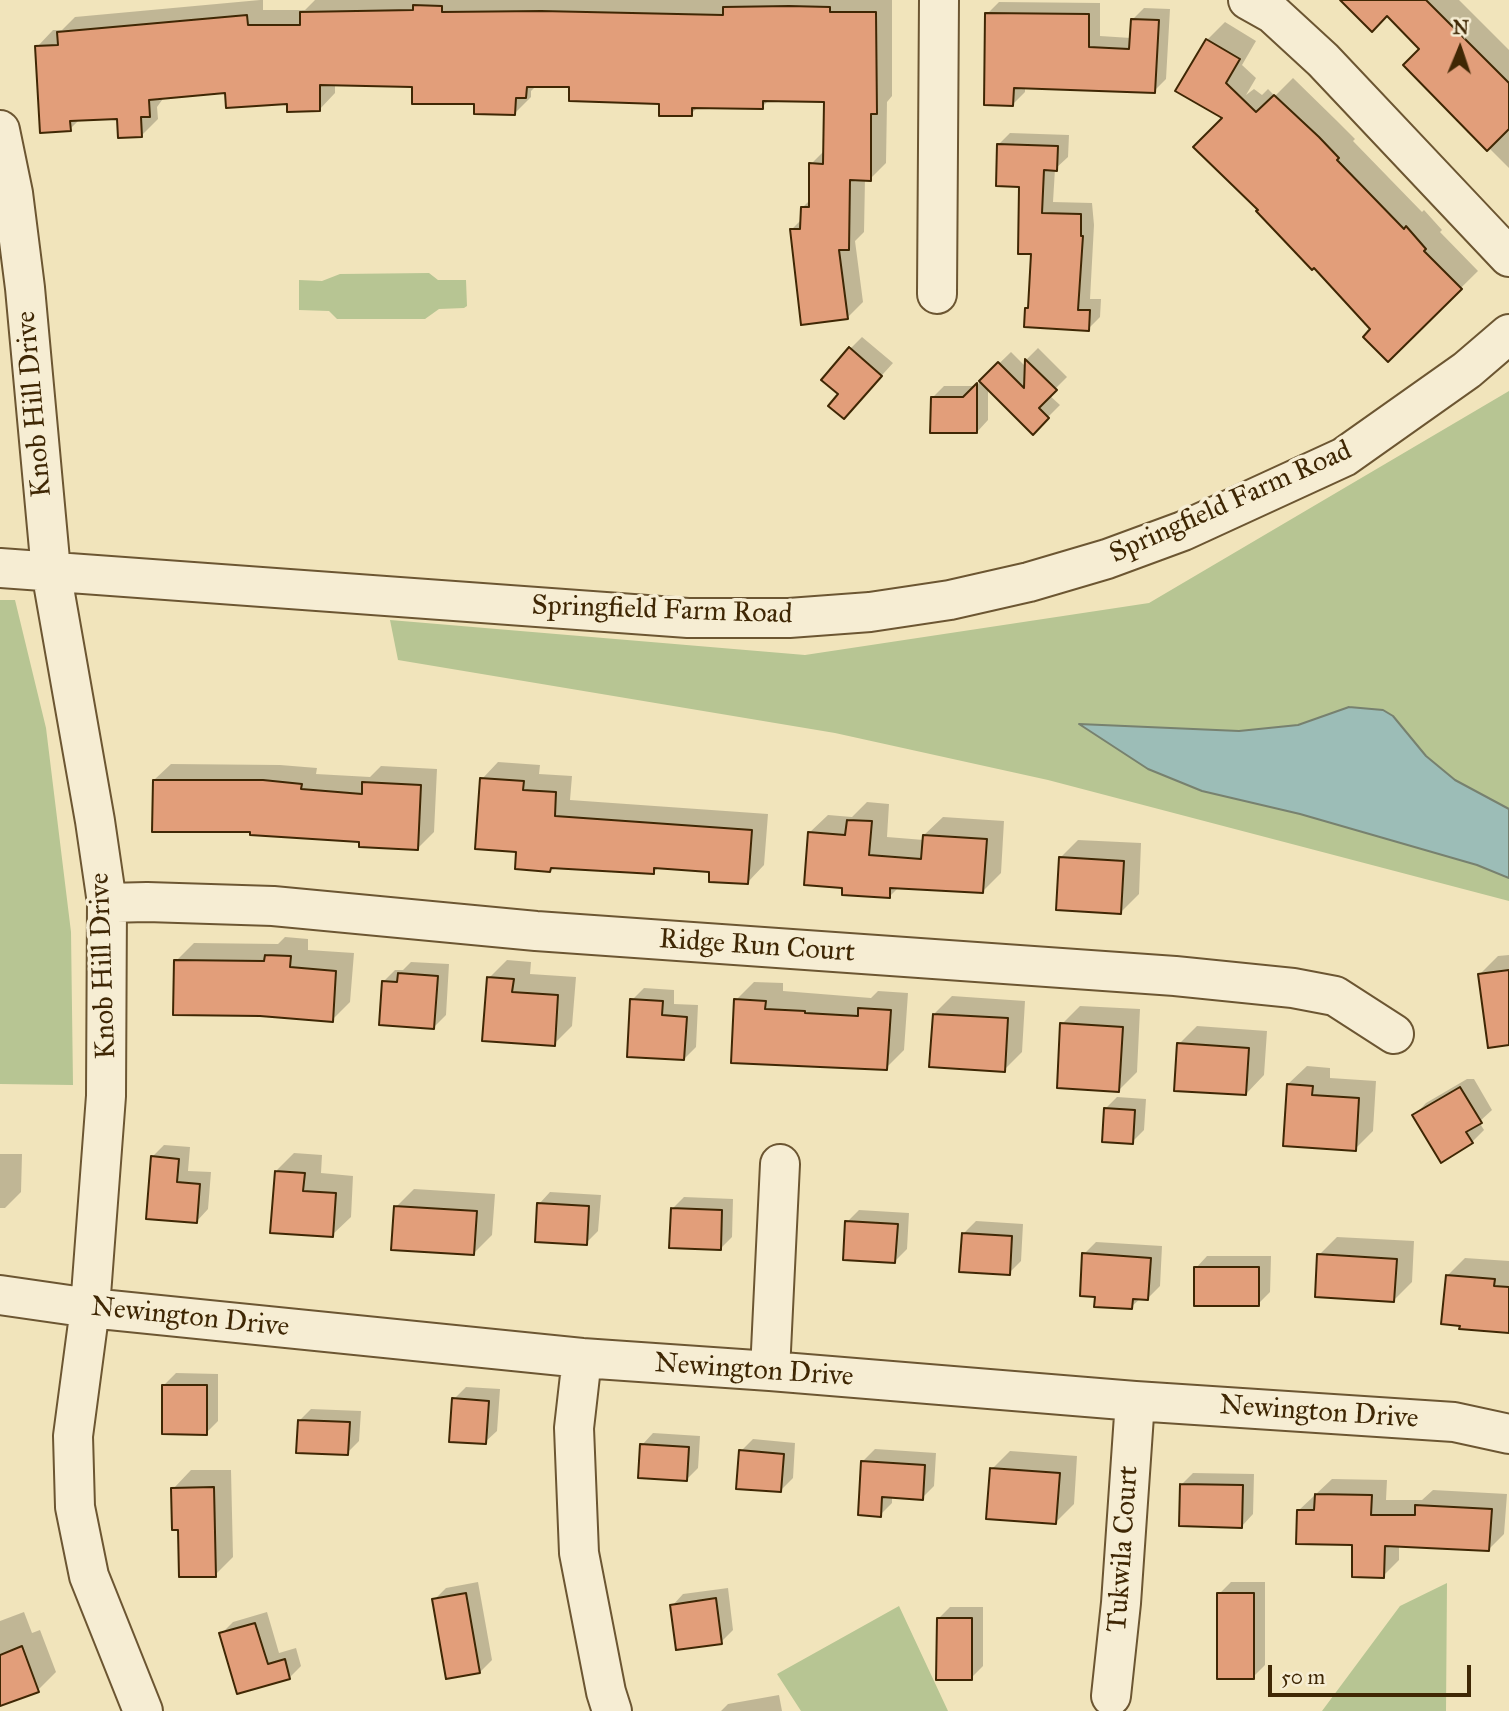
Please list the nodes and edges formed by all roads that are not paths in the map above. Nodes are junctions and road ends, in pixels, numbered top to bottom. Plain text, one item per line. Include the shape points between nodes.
1 (939, 0) edge
2 (1248, 0) edge
3 (0, 130) edge
4 (1509, 257) edge
5 (937, 293) dead end
6 (1509, 334) edge
7 (0, 568) edge
8 (51, 571) junction
9 (107, 903) junction
10 (1394, 1034) dead end
11 (780, 1164) dead end
12 (0, 1295) edge
13 (90, 1308) junction
14 (582, 1358) junction
15 (769, 1371) junction
16 (1135, 1401) junction
17 (1509, 1434) edge
18 (1111, 1696) dead end
19 (143, 1711) edge
20 (612, 1711) edge

1 - 5 street
2 - 4 street via 1273,14 1323,60
3 - 8 street, Knob Hill Drive via 25,288
6 - 8 street, Springfield Farm Road via 1467,370 1344,457 1183,531 1107,559 950,600 789,618 688,618
7 - 8 street, Springfield Farm Road
8 - 9 street, Knob Hill Drive
9 - 10 street, Ridge Run Court via 274,906 536,931 1280,986 1335,996
9 - 13 street, Knob Hill Drive via 106,1096
11 - 15 street
12 - 13 street, Newington Drive
13 - 14 street, Newington Drive
13 - 19 street, Knob Hill Drive via 73,1436 75,1507 89,1576
14 - 15 street, Newington Drive
14 - 20 street via 574,1428 579,1553
15 - 16 street, Newington Drive
16 - 17 street, Newington Drive via 1454,1422
16 - 18 street, Tukwila Court

